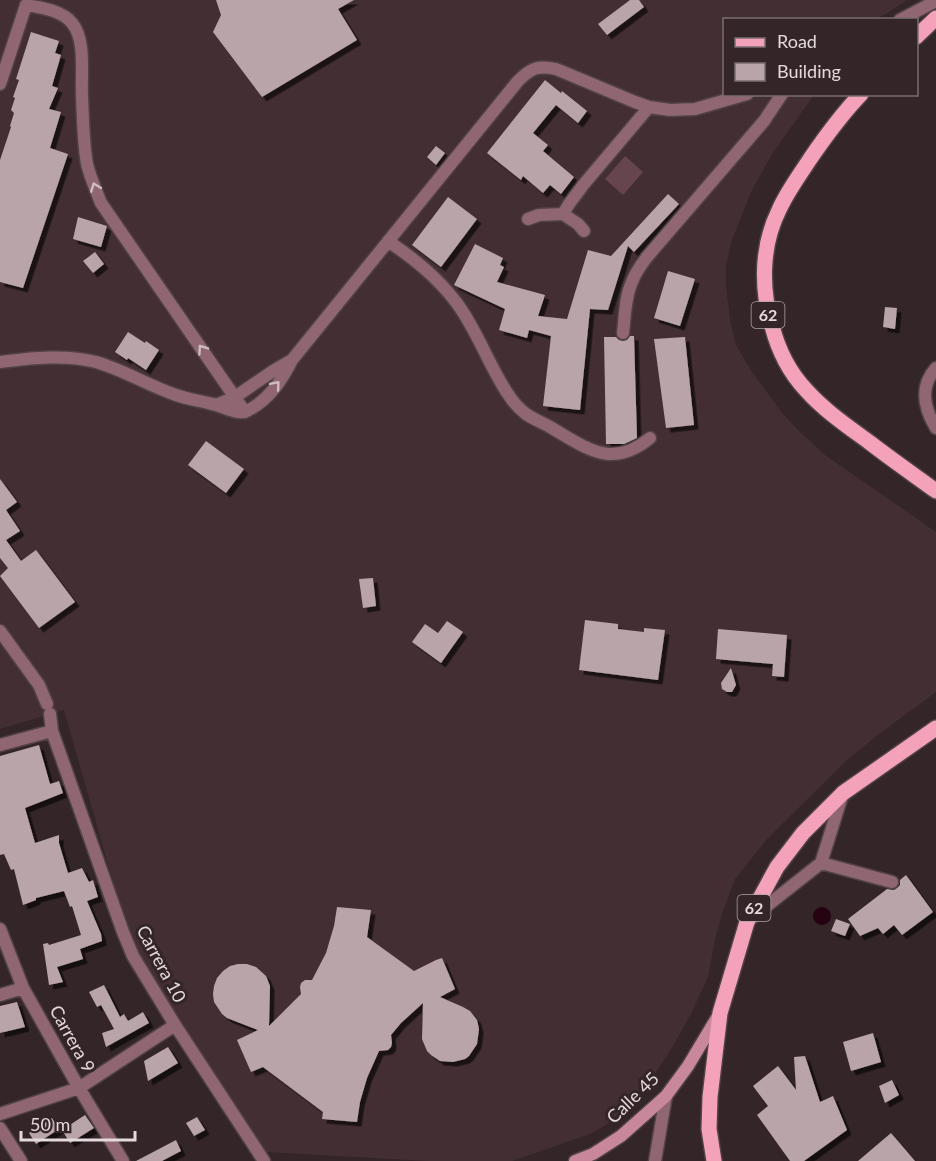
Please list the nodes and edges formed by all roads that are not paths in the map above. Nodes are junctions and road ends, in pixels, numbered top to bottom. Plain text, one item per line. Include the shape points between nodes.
1 (936, 1) edge
2 (904, 18) edge
3 (936, 18) edge
4 (918, 35) edge
5 (0, 84) edge
6 (740, 96) edge
7 (781, 96) edge
8 (859, 96) edge
9 (649, 107) junction
10 (563, 214) junction
11 (528, 219) dead end
12 (584, 231) dead end
13 (388, 241) junction
14 (622, 333) dead end
15 (292, 360) junction
16 (0, 362) edge
17 (936, 368) edge
18 (235, 397) junction
19 (216, 405) junction
20 (245, 412) junction
21 (936, 428) edge
22 (650, 438) dead end
23 (936, 491) edge
24 (0, 630) edge
25 (936, 728) edge
26 (52, 731) junction
27 (0, 745) edge
28 (843, 793) junction
29 (820, 863) junction
30 (892, 882) dead end
31 (747, 921) junction
32 (0, 929) edge
33 (23, 988) junction
34 (0, 995) edge
35 (720, 1012) junction
36 (174, 1025) junction
37 (79, 1088) junction
38 (666, 1096) junction
39 (0, 1114) edge
40 (0, 1128) edge
41 (21, 1161) edge
42 (123, 1161) edge
43 (264, 1161) edge
44 (575, 1161) edge
45 (656, 1161) edge
46 (714, 1161) edge

1 - 2 street
3 - 4 main road
18 -> 5 street via 101,203 87,165 81,45 73,23 59,13 26,5
6 - 9 street via 694,109
7 - 14 street via 638,270 628,297
8 - 23 main road, 62 via 821,144 778,210 765,261 768,313 775,339 804,388 826,411
9 - 10 street
9 - 13 street via 556,69 536,68 527,72
10 - 11 street
10 - 12 street
13 - 15 street
13 - 22 street via 426,268 455,300 511,398 526,413 597,452 631,450
15 - 18 street
20 -> 15 street via 273,390
16 - 19 street via 76,358
17 - 21 street via 924,391 926,407
18 - 19 street
18 - 20 street
19 - 20 street
24 - 26 street, Carrera 10 via 39,685 49,709
25 - 28 main road, 62
26 - 27 street
26 - 36 street, Carrera 10 via 123,932
28 - 29 street
28 - 31 main road, 62 via 803,833 777,867
29 - 30 street
29 - 31 street
31 - 35 main road, 62
32 - 33 street, Carrera 9
33 - 34 street
33 - 37 street, Carrera 9
35 - 38 street, Calle 45
35 - 46 main road, 62 via 710,1097
36 - 37 street
36 - 43 street, Carrera 10
37 - 39 street
37 - 42 street, Carrera 9
38 - 44 street, Calle 45 via 621,1136
38 - 45 street
40 - 41 street

